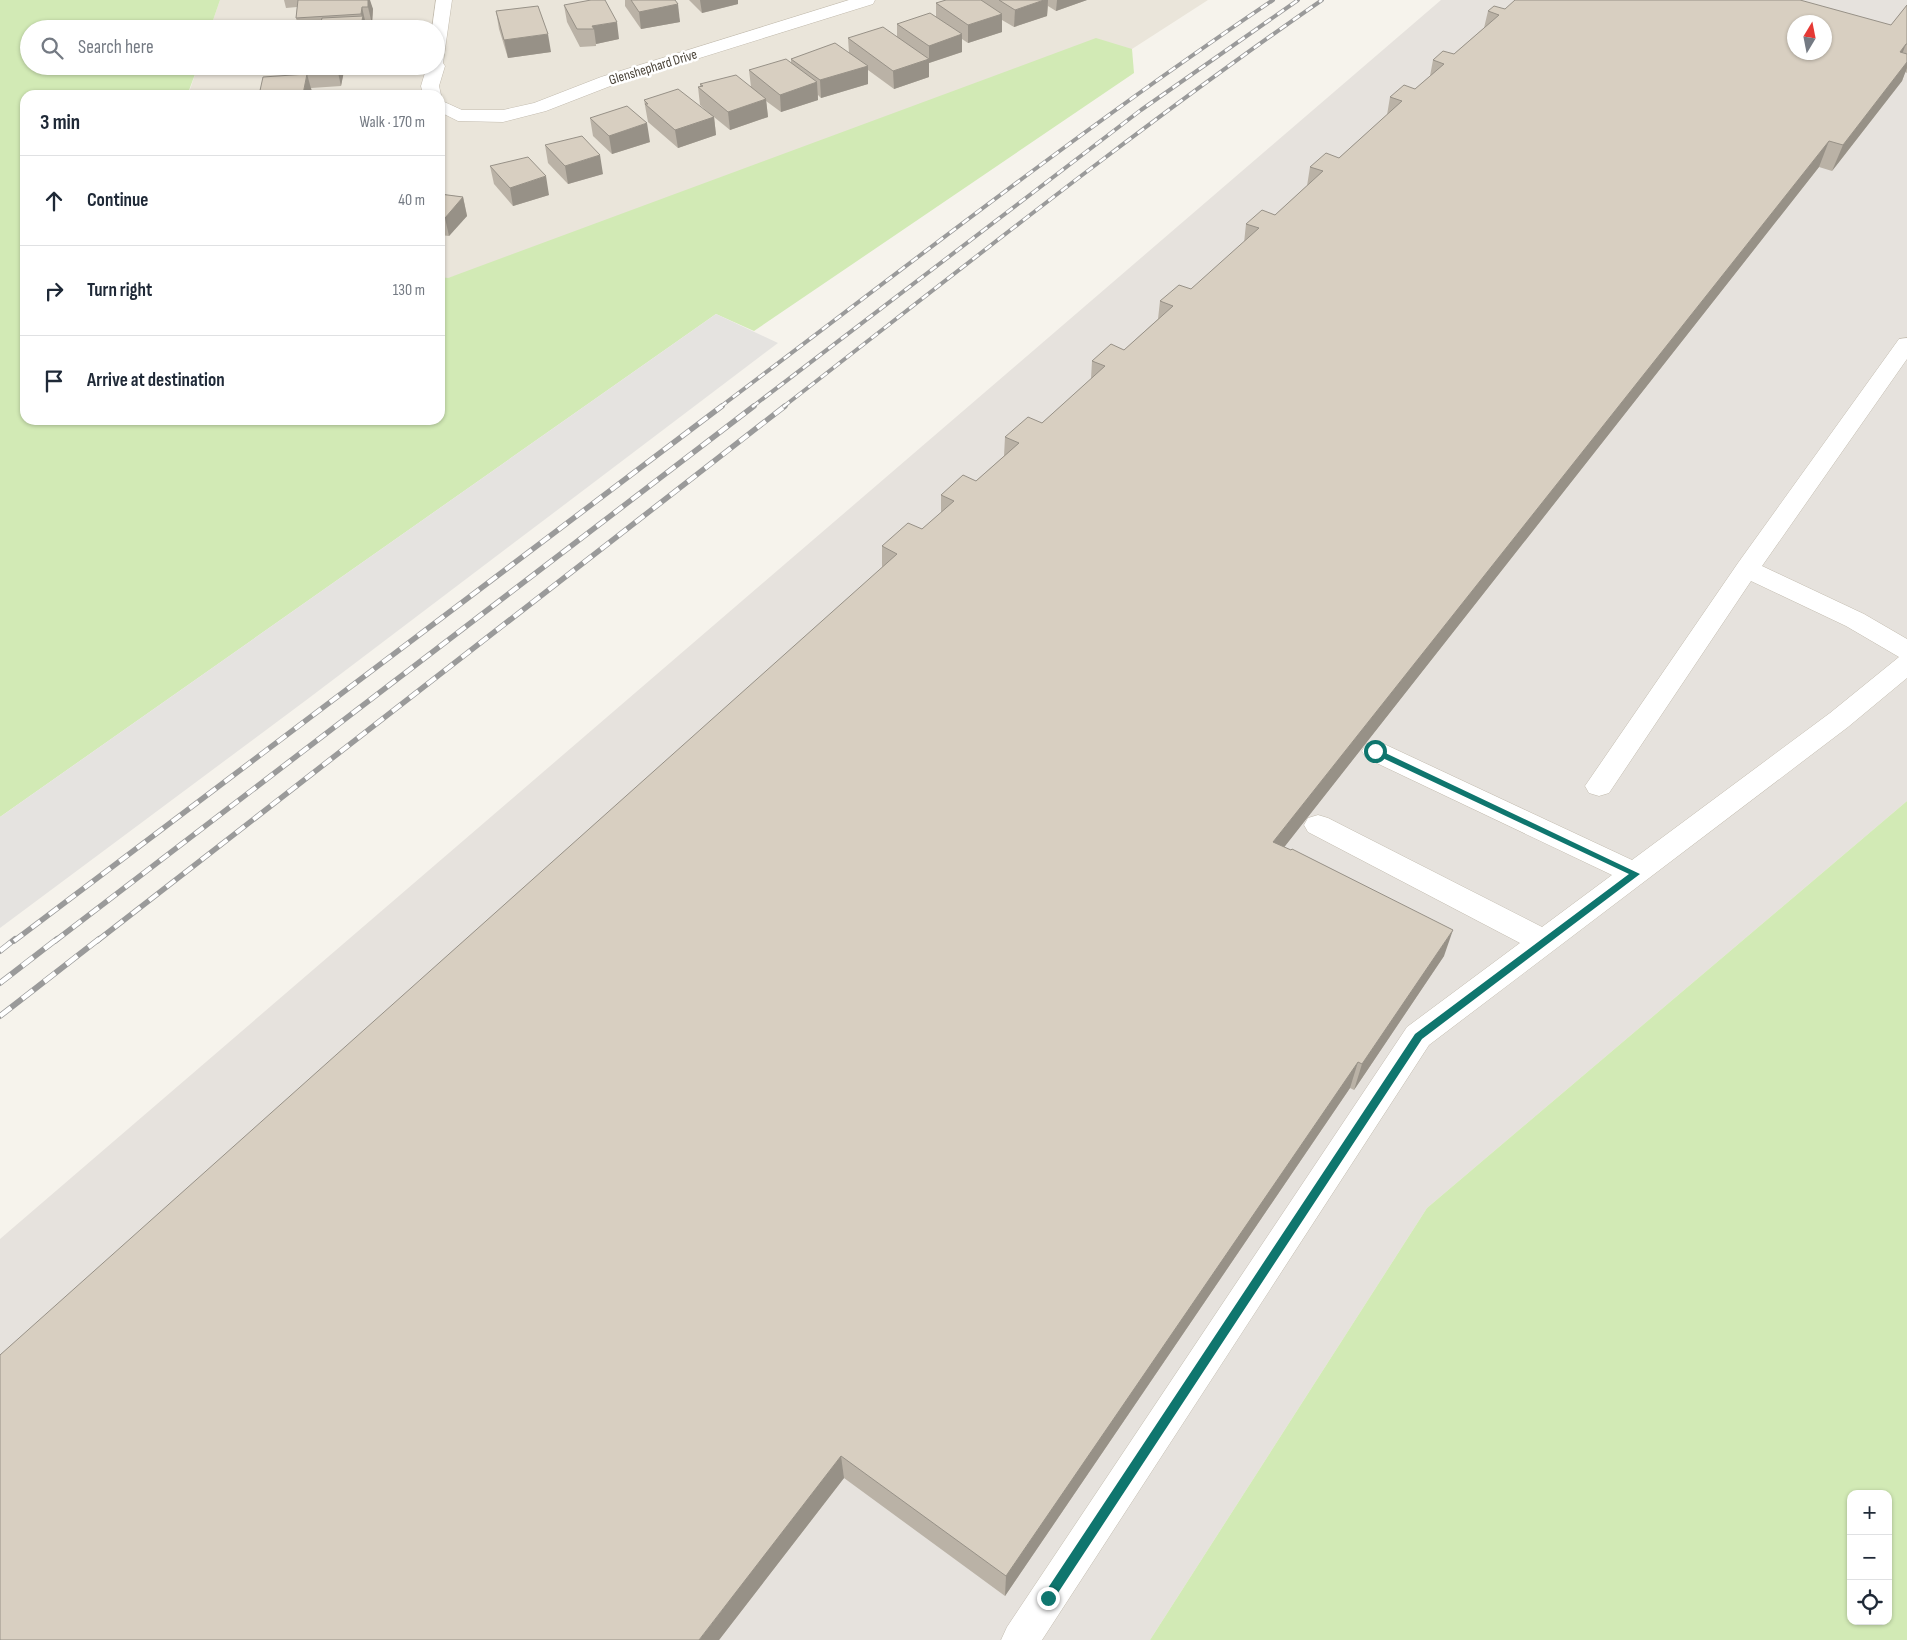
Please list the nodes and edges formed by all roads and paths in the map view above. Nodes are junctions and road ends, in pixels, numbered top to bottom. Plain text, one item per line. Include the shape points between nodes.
1 (444, 0) edge
2 (867, 0) edge
3 (441, 20) edge
4 (433, 75) edge
5 (431, 90) edge
6 (445, 108) edge
7 (1907, 344) edge
8 (1747, 569) junction
9 (1907, 651) edge
10 (1907, 664) edge
11 (1375, 751) dead end
12 (1599, 786) dead end
13 (1318, 825) dead end
14 (1636, 874) junction
15 (1544, 942) junction
16 (1020, 1640) edge

1 - 3 street
2 - 6 street, Glenshephard Drive via 607,82 540,107 503,116 458,115
4 - 5 street
7 - 8 street
8 - 9 street via 1856,620
8 - 12 street
10 - 14 street
11 - 14 street
13 - 15 street
14 - 15 street
15 - 16 street via 1418,1036

